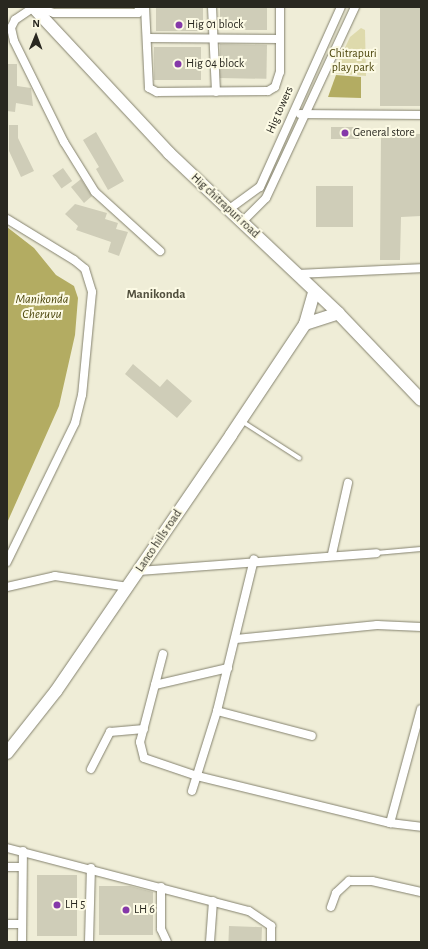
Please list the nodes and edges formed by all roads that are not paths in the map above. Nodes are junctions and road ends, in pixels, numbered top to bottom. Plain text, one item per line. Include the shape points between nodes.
1 (39, 7) edge
2 (139, 7) edge
3 (145, 7) edge
4 (212, 7) edge
5 (280, 7) edge
6 (355, 7) edge
7 (338, 8) edge
8 (344, 28) junction
9 (147, 38) junction
10 (213, 39) junction
11 (280, 39) junction
12 (216, 92) junction
13 (293, 110) junction
14 (421, 114) edge
15 (304, 116) junction
16 (228, 210) junction
17 (7, 219) edge
18 (241, 223) junction
19 (160, 251) dead end
20 (421, 268) edge
21 (296, 274) junction
22 (314, 292) junction
23 (338, 313) junction
24 (305, 324) junction
25 (421, 400) edge
26 (241, 420) junction
27 (299, 458) dead end
28 (348, 483) dead end
29 (421, 549) edge
30 (376, 553) joint
31 (332, 554) junction
32 (254, 559) junction
33 (7, 562) edge
34 (139, 571) junction
35 (7, 587) edge
36 (128, 587) junction
37 (421, 627) edge
38 (236, 638) junction
39 (163, 654) dead end
40 (228, 668) junction
41 (155, 685) junction
42 (421, 709) edge
43 (217, 711) junction
44 (144, 729) junction
45 (312, 736) dead end
46 (7, 753) edge
47 (90, 769) dead end
48 (197, 776) junction
49 (192, 791) dead end
50 (390, 823) junction
51 (421, 827) edge
52 (7, 848) edge
53 (23, 851) junction
54 (7, 867) edge
55 (22, 868) junction
56 (91, 868) junction
57 (161, 887) junction
58 (421, 892) edge
59 (213, 901) junction
60 (331, 907) dead end
61 (7, 924) edge
62 (22, 924) junction
63 (22, 942) edge
64 (89, 942) edge
65 (167, 942) edge
66 (210, 942) edge
67 (271, 942) edge

1 - 2 street via 54,13 70,13 138,12
1 - 16 street, Hig chitrapuri road via 169,153
1 - 19 street via 15,20 11,28 14,41 64,142 95,192
3 - 9 street
4 - 10 street
5 - 11 street
6 - 8 street
7 - 8 street
7 - 13 street, Hig towers
8 - 15 street
9 - 10 street
9 - 12 street via 152,92
10 - 11 street
10 - 12 street
11 - 12 street via 280,72 275,86 268,91
13 - 15 street
13 - 16 street, Hig towers via 260,187
14 - 15 street
15 - 18 street via 266,198
16 - 18 street, Hig chitrapuri road
17 - 33 street via 74,260 84,270 92,292 82,395 75,423
18 - 21 street, Hig chitrapuri road
20 - 21 street
21 - 22 street, Hig chitrapuri road
22 - 23 street, Hig chitrapuri road
22 - 24 street, Lanco hills road
23 - 24 street
23 - 25 street, Hig chitrapuri road
24 - 26 street, Lanco hills road
26 - 27 lane
26 - 34 street, Lanco hills road
28 - 31 street
29 - 30 lane
30 - 31 street
31 - 32 street
32 - 34 street
32 - 38 street
34 - 36 street, Lanco hills road
35 - 36 street via 55,576
36 - 46 street, Lanco hills road
37 - 38 street via 377,625
38 - 40 street
39 - 41 street
40 - 41 street
40 - 43 street
41 - 44 street
42 - 50 street
43 - 45 street
43 - 48 street
44 - 47 street via 110,732
44 - 48 street via 140,749 144,758
48 - 49 street
48 - 50 street
50 - 51 street
52 - 53 street
53 - 55 street
53 - 56 street
54 - 55 street
55 - 62 street
56 - 57 street
56 - 64 street
57 - 59 street
57 - 65 street via 161,929
58 - 60 street via 372,881 349,881 336,893
59 - 66 street
59 - 67 street via 249,911 267,920 271,926
61 - 62 street
62 - 63 street

